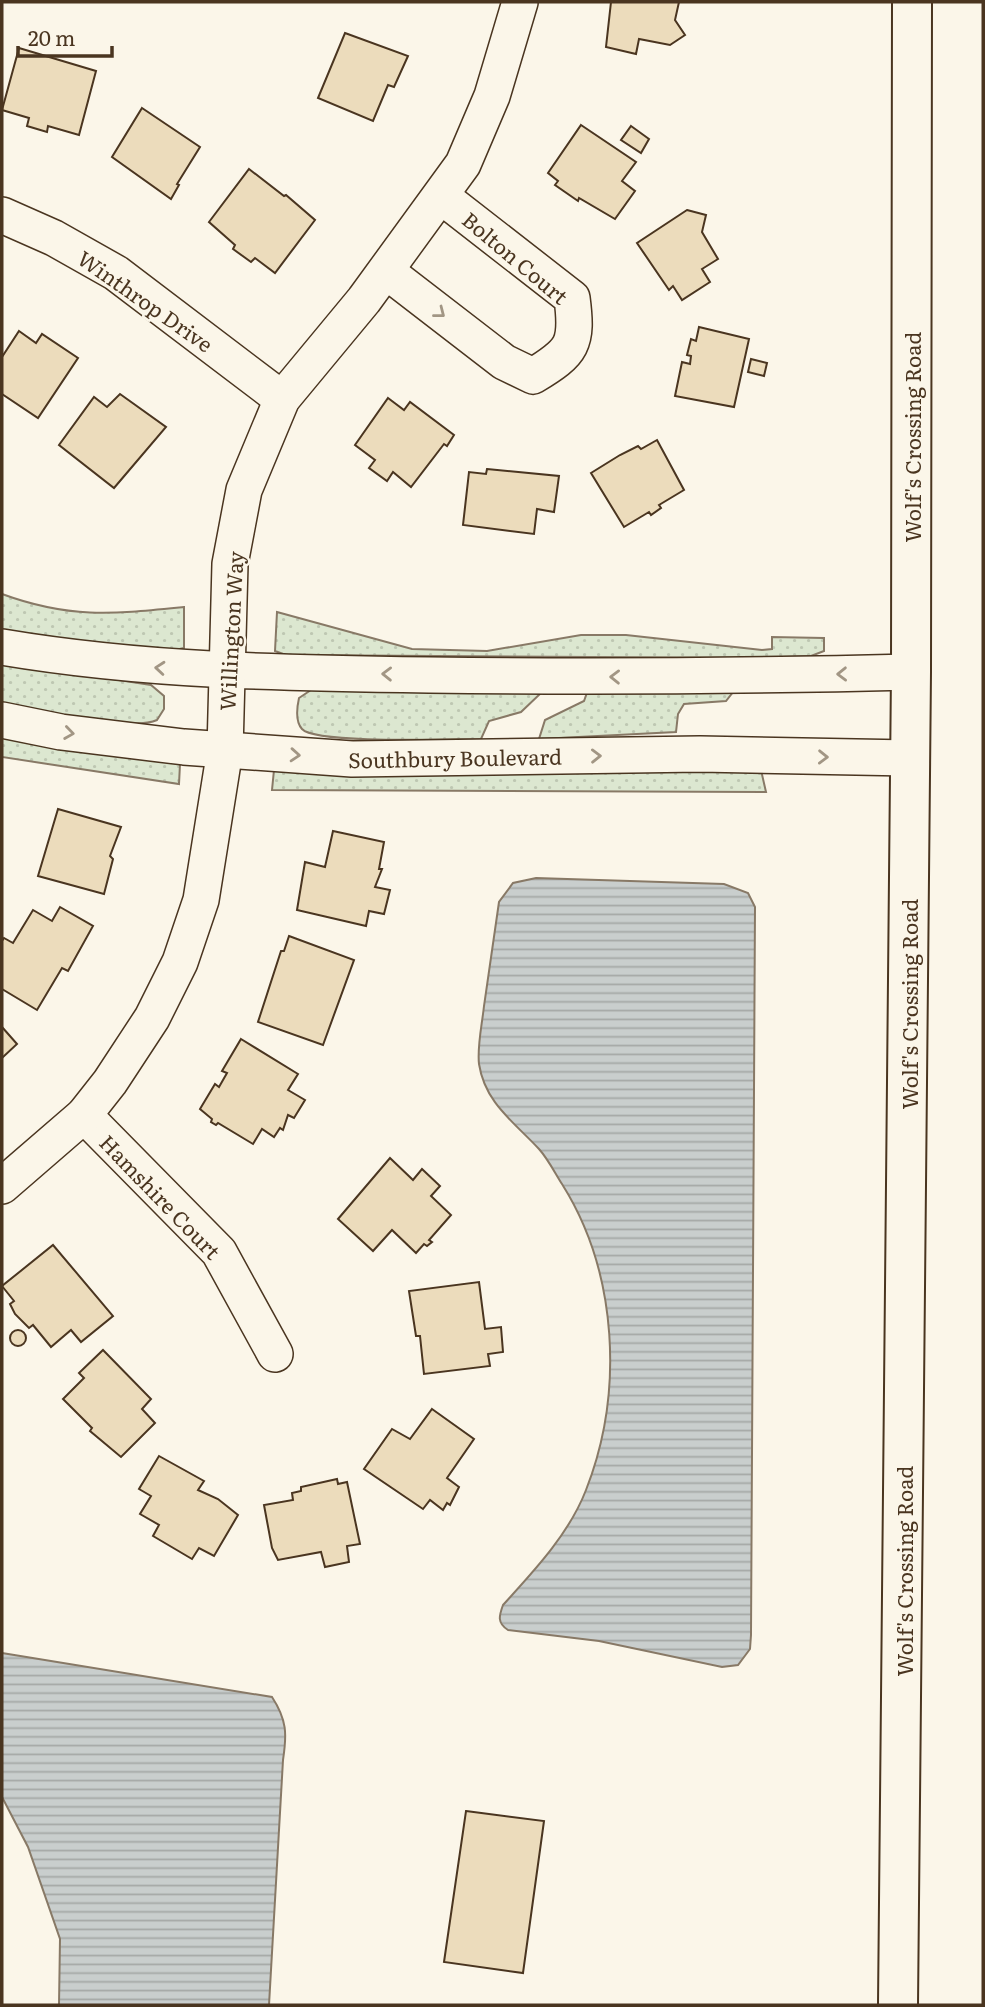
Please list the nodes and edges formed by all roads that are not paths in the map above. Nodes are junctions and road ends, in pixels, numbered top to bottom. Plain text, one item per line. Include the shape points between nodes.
1 (520, 2) edge
2 (912, 2) edge
3 (441, 196) junction
4 (2, 215) edge
5 (386, 271) junction
6 (282, 399) junction
7 (2, 647) edge
8 (227, 671) junction
9 (911, 672) junction
10 (2, 720) edge
11 (226, 750) junction
12 (910, 758) junction
13 (84, 1115) junction
14 (2, 1186) edge
15 (275, 1354) dead end
16 (898, 2005) edge

1 - 3 street, Willington Way via 492,96 463,164
2 - 9 main road, Wolf's Crossing Road
3 - 5 street, Willington Way
5 -> 3 street, Bolton Court via 505,362 533,376 562,359 576,331 572,298
4 - 6 street, Winthrop Drive via 116,273
5 - 6 street, Willington Way
6 - 8 street, Willington Way via 244,490 230,564
8 -> 7 street via 89,662
9 -> 8 street via 652,677
8 - 11 street, Willington Way
9 - 12 main road, Wolf's Crossing Road
10 -> 11 street, Southbury Boulevard via 61,732
11 -> 12 street, Southbury Boulevard via 352,759 700,754
11 - 13 street, Willington Way via 201,900 180,962 152,1018
12 - 16 main road, Wolf's Crossing Road
13 - 14 street, Willington Way
13 - 15 street, Hamshire Court via 219,1252

